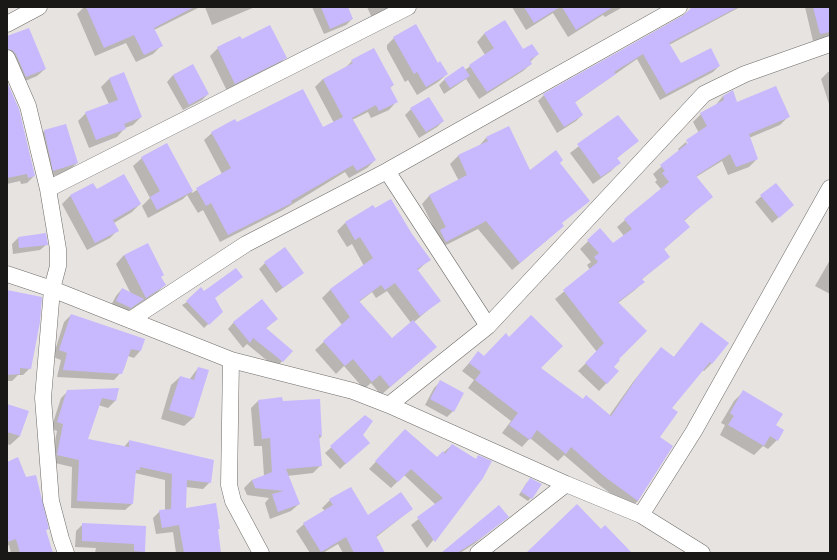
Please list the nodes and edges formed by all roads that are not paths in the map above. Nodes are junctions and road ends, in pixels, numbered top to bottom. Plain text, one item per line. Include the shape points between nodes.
1 (39, 7) edge
2 (408, 7) edge
3 (679, 7) edge
4 (7, 24) edge
5 (830, 44) edge
6 (7, 58) edge
7 (387, 171) junction
8 (830, 188) edge
9 (48, 189) junction
10 (7, 274) edge
11 (52, 289) junction
12 (130, 320) junction
13 (488, 326) junction
14 (231, 360) junction
15 (389, 405) junction
16 (566, 484) junction
17 (641, 515) junction
18 (66, 553) edge
19 (261, 553) edge
20 (478, 553) edge
21 (702, 553) edge

1 - 4 street
2 - 9 street
3 - 7 street
5 - 13 street via 745,74 704,94
6 - 9 street via 28,106
7 - 12 street via 246,244
7 - 13 street
8 - 17 street via 694,431
9 - 11 street via 58,249 58,266
10 - 11 street
11 - 12 street
11 - 18 street via 43,398 51,501
12 - 14 street
13 - 15 street
14 - 15 street via 353,390
14 - 19 street via 229,485 233,501
15 - 16 street
16 - 17 street
16 - 20 street
17 - 21 street

